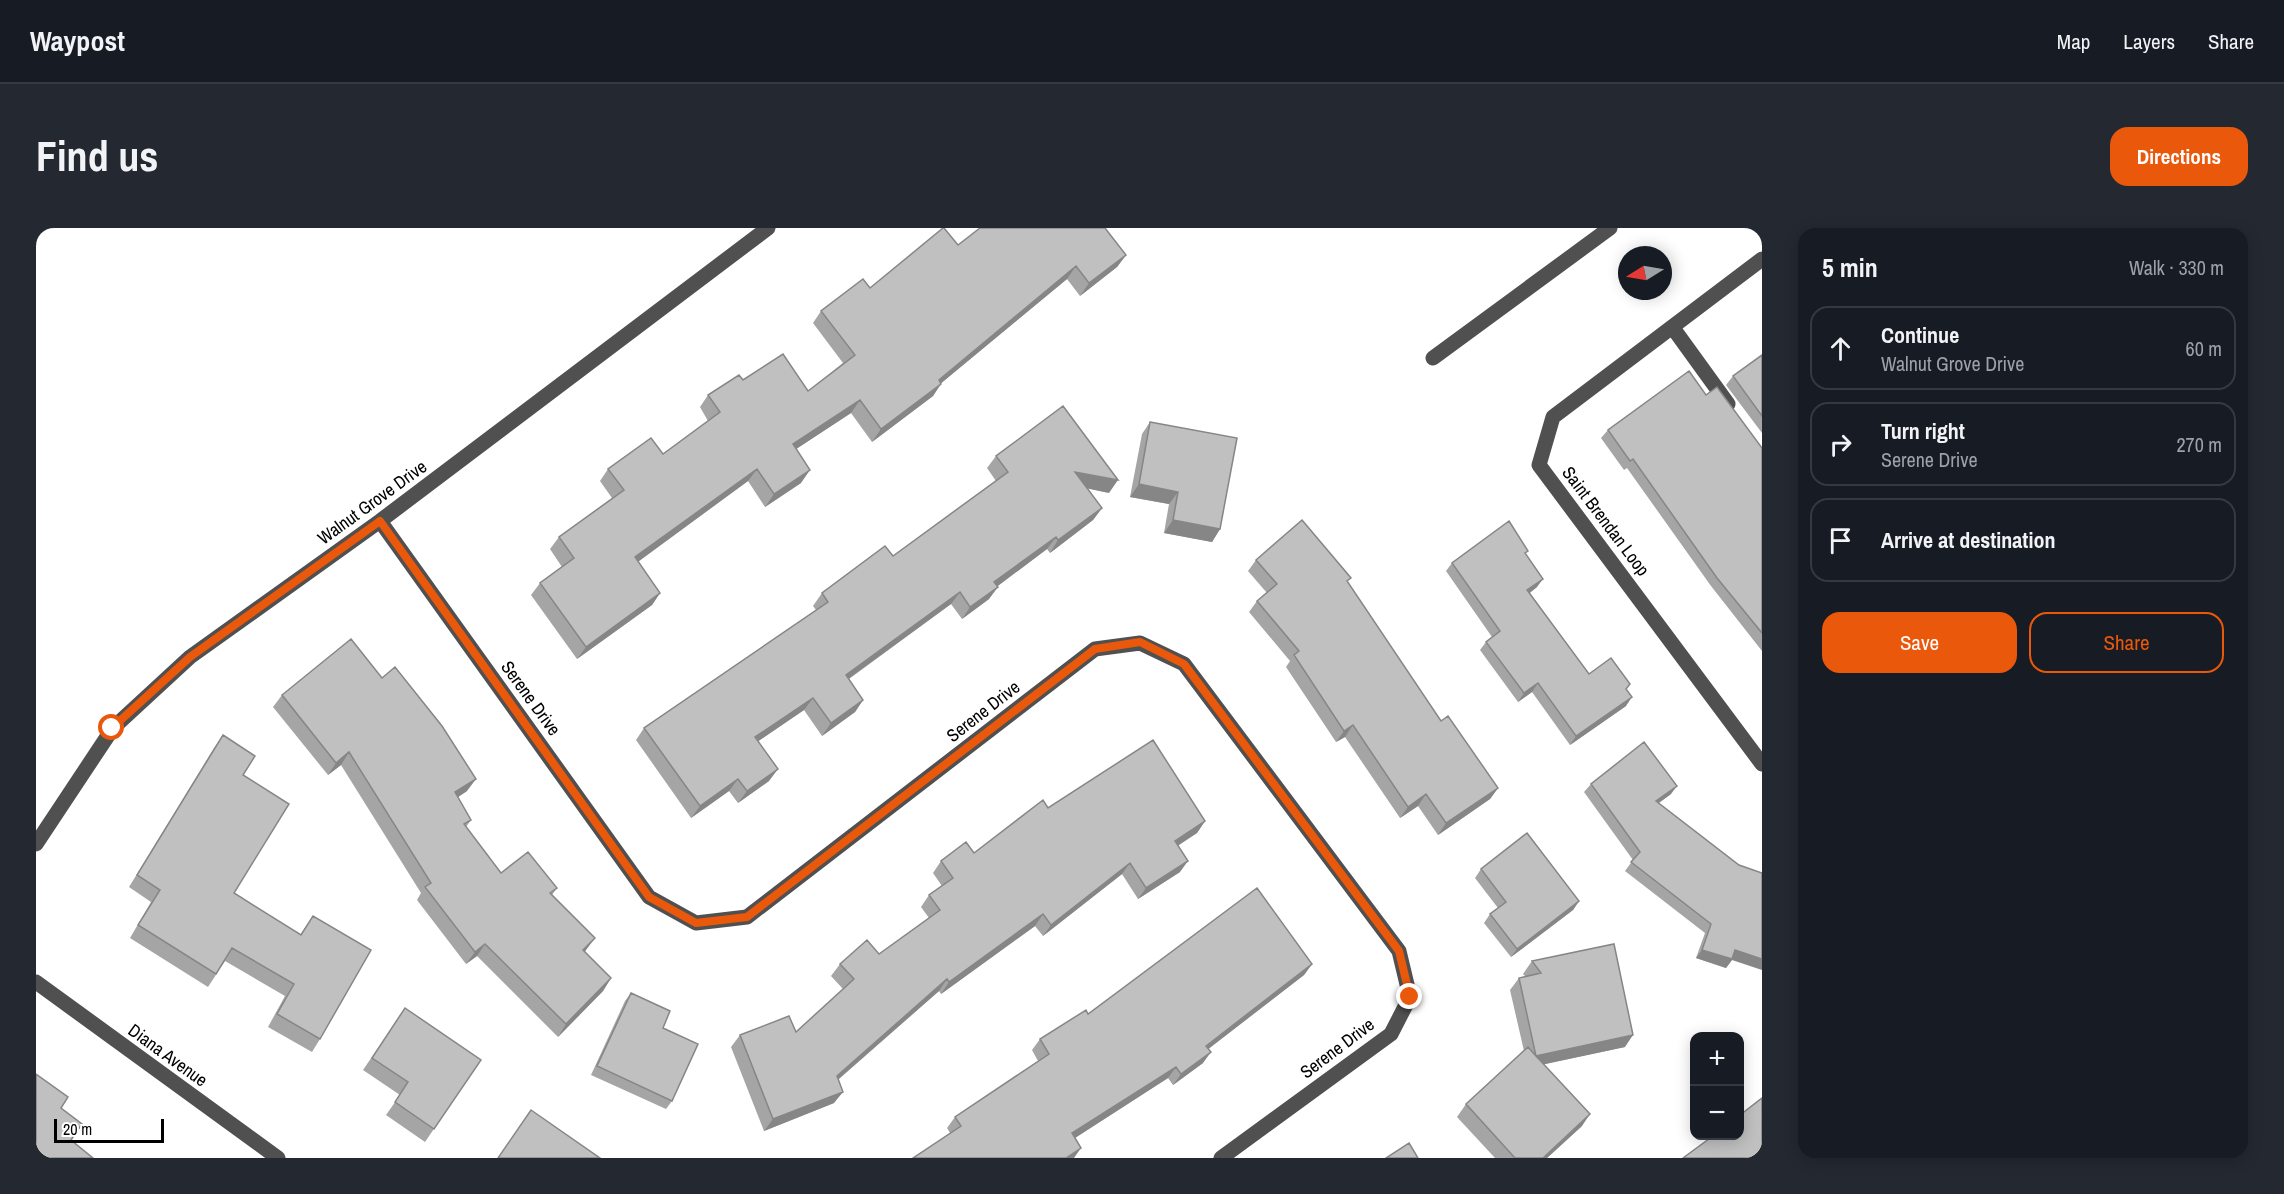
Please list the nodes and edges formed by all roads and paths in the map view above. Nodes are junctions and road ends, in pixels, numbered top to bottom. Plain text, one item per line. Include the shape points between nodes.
1 (768, 228) edge
2 (1610, 228) edge
3 (1762, 260) edge
4 (1673, 328) junction
5 (1433, 358) dead end
6 (1734, 413) edge
7 (380, 521) junction
8 (1762, 764) edge
9 (36, 844) edge
10 (36, 982) edge
11 (278, 1158) edge
12 (1221, 1158) edge

1 - 7 street, Walnut Grove Drive
2 - 5 street
3 - 4 street, Saint Brendan Loop
4 - 6 street
4 - 8 street, Saint Brendan Loop via 1552,417 1539,465
7 - 9 street, Walnut Grove Drive via 190,657 112,728
7 - 12 street, Serene Drive via 649,897 696,923 747,917 1095,649 1140,642 1184,664 1399,951 1410,997 1391,1034
10 - 11 street, Diana Avenue

